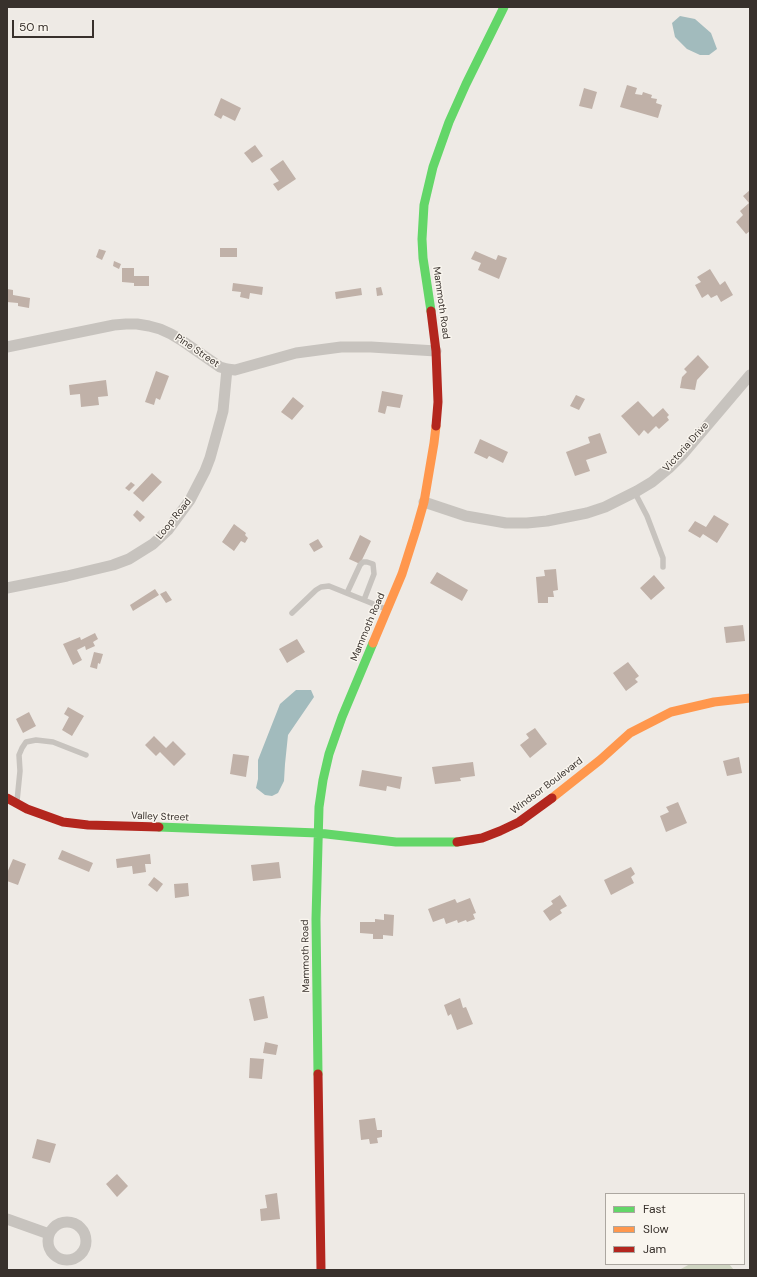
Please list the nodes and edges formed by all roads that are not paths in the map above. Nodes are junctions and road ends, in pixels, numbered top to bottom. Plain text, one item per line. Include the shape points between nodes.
1 (504, 7) edge
2 (7, 348) edge
3 (436, 351) junction
4 (227, 369) junction
5 (750, 375) edge
6 (635, 493) junction
7 (424, 502) junction
8 (663, 567) dead end
9 (7, 588) edge
10 (347, 593) junction
11 (364, 600) junction
12 (388, 610) junction
13 (292, 613) dead end
14 (750, 698) edge
15 (86, 755) dead end
16 (7, 798) edge
17 (17, 803) junction
18 (318, 833) junction
19 (7, 1219) edge
20 (49, 1234) dead end
21 (321, 1270) edge

1 - 3 main road, Mammoth Road via 449,122 433,167 424,205 423,258
2 - 4 street, Pine Street via 114,325 137,324 171,334 220,367
3 - 4 street, Pine Street via 341,347 296,353 234,370
3 - 7 main road, Mammoth Road via 438,402
4 - 9 street, Loop Road via 223,411 210,458 190,500 168,530 153,544 129,559 67,576
5 - 6 street, Victoria Drive via 683,454 663,473
6 - 7 street, Victoria Drive via 587,513 527,523 506,523 466,516
6 - 8 lane via 663,558
7 - 12 main road, Mammoth Road
10 - 11 lane
10 - 11 lane via 360,565 363,562 373,564 374,574
10 - 13 lane via 330,586 321,587
11 - 12 lane
12 - 18 main road, Mammoth Road via 329,754 319,807
14 - 18 main road, Windsor Boulevard via 701,704 671,712 653,721 630,734 535,812 482,838 460,842 408,842
15 - 17 lane via 53,742 26,742 19,755
16 - 17 main road, Valley Street
17 - 18 main road, Valley Street via 63,822 88,825
18 - 21 main road, Mammoth Road via 316,919
19 - 20 street

